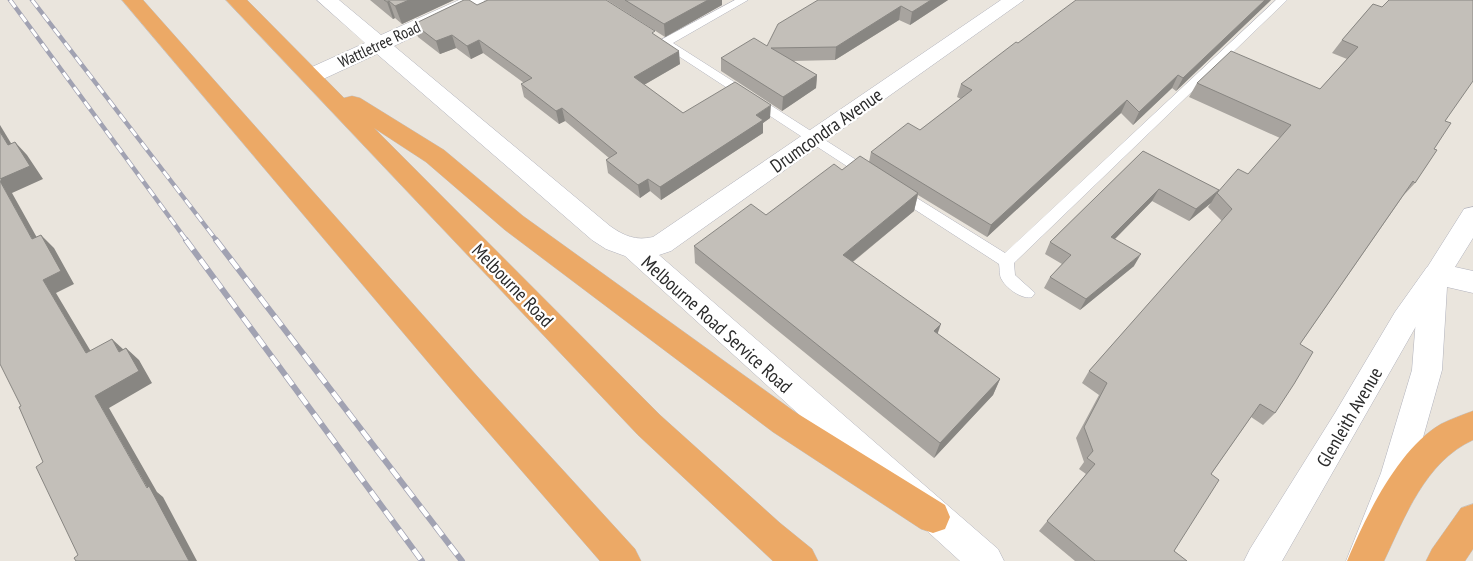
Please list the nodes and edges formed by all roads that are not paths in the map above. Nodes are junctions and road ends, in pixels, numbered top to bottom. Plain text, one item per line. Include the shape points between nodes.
1 (132, 0) edge
2 (236, 0) edge
3 (327, 0) edge
4 (475, 0) edge
5 (743, 0) edge
6 (1014, 0) edge
7 (1282, 0) edge
8 (650, 34) edge
9 (665, 43) junction
10 (377, 45) junction
11 (311, 76) junction
12 (813, 138) junction
13 (1473, 216) edge
14 (634, 249) junction
15 (1006, 261) junction
16 (1437, 274) junction
17 (1473, 282) edge
18 (1027, 294) dead end
19 (1473, 425) edge
20 (933, 517) junction
21 (1473, 520) edge
22 (623, 561) edge
23 (800, 561) edge
24 (986, 561) edge
25 (1262, 561) edge
26 (1364, 561) edge
27 (1444, 561) edge

1 - 22 highway
2 - 11 highway, Melbourne Road
3 - 10 street, Melbourne Road Service Road
4 - 10 street, Wattletree Road
5 - 9 lane
6 - 12 street, Drumcondra Avenue
7 - 15 lane
8 - 9 lane
9 - 12 lane
10 - 11 street, Wattletree Road
10 - 14 street, Melbourne Road Service Road via 610,241
11 - 20 highway via 435,156 514,223 784,422
11 - 23 highway, Melbourne Road via 649,425
12 - 14 street, Drumcondra Avenue via 662,244
12 - 15 lane
13 - 16 street, Glenleith Avenue
14 - 20 street, Melbourne Road Service Road
15 - 18 lane via 1008,278
16 - 17 street
16 - 25 street, Glenleith Avenue via 1405,320
16 - 26 street, Glenleith Avenue via 1432,292 1428,370 1397,473
19 - 26 highway via 1439,442 1420,462
20 - 24 street, Melbourne Road Service Road
21 - 27 highway

